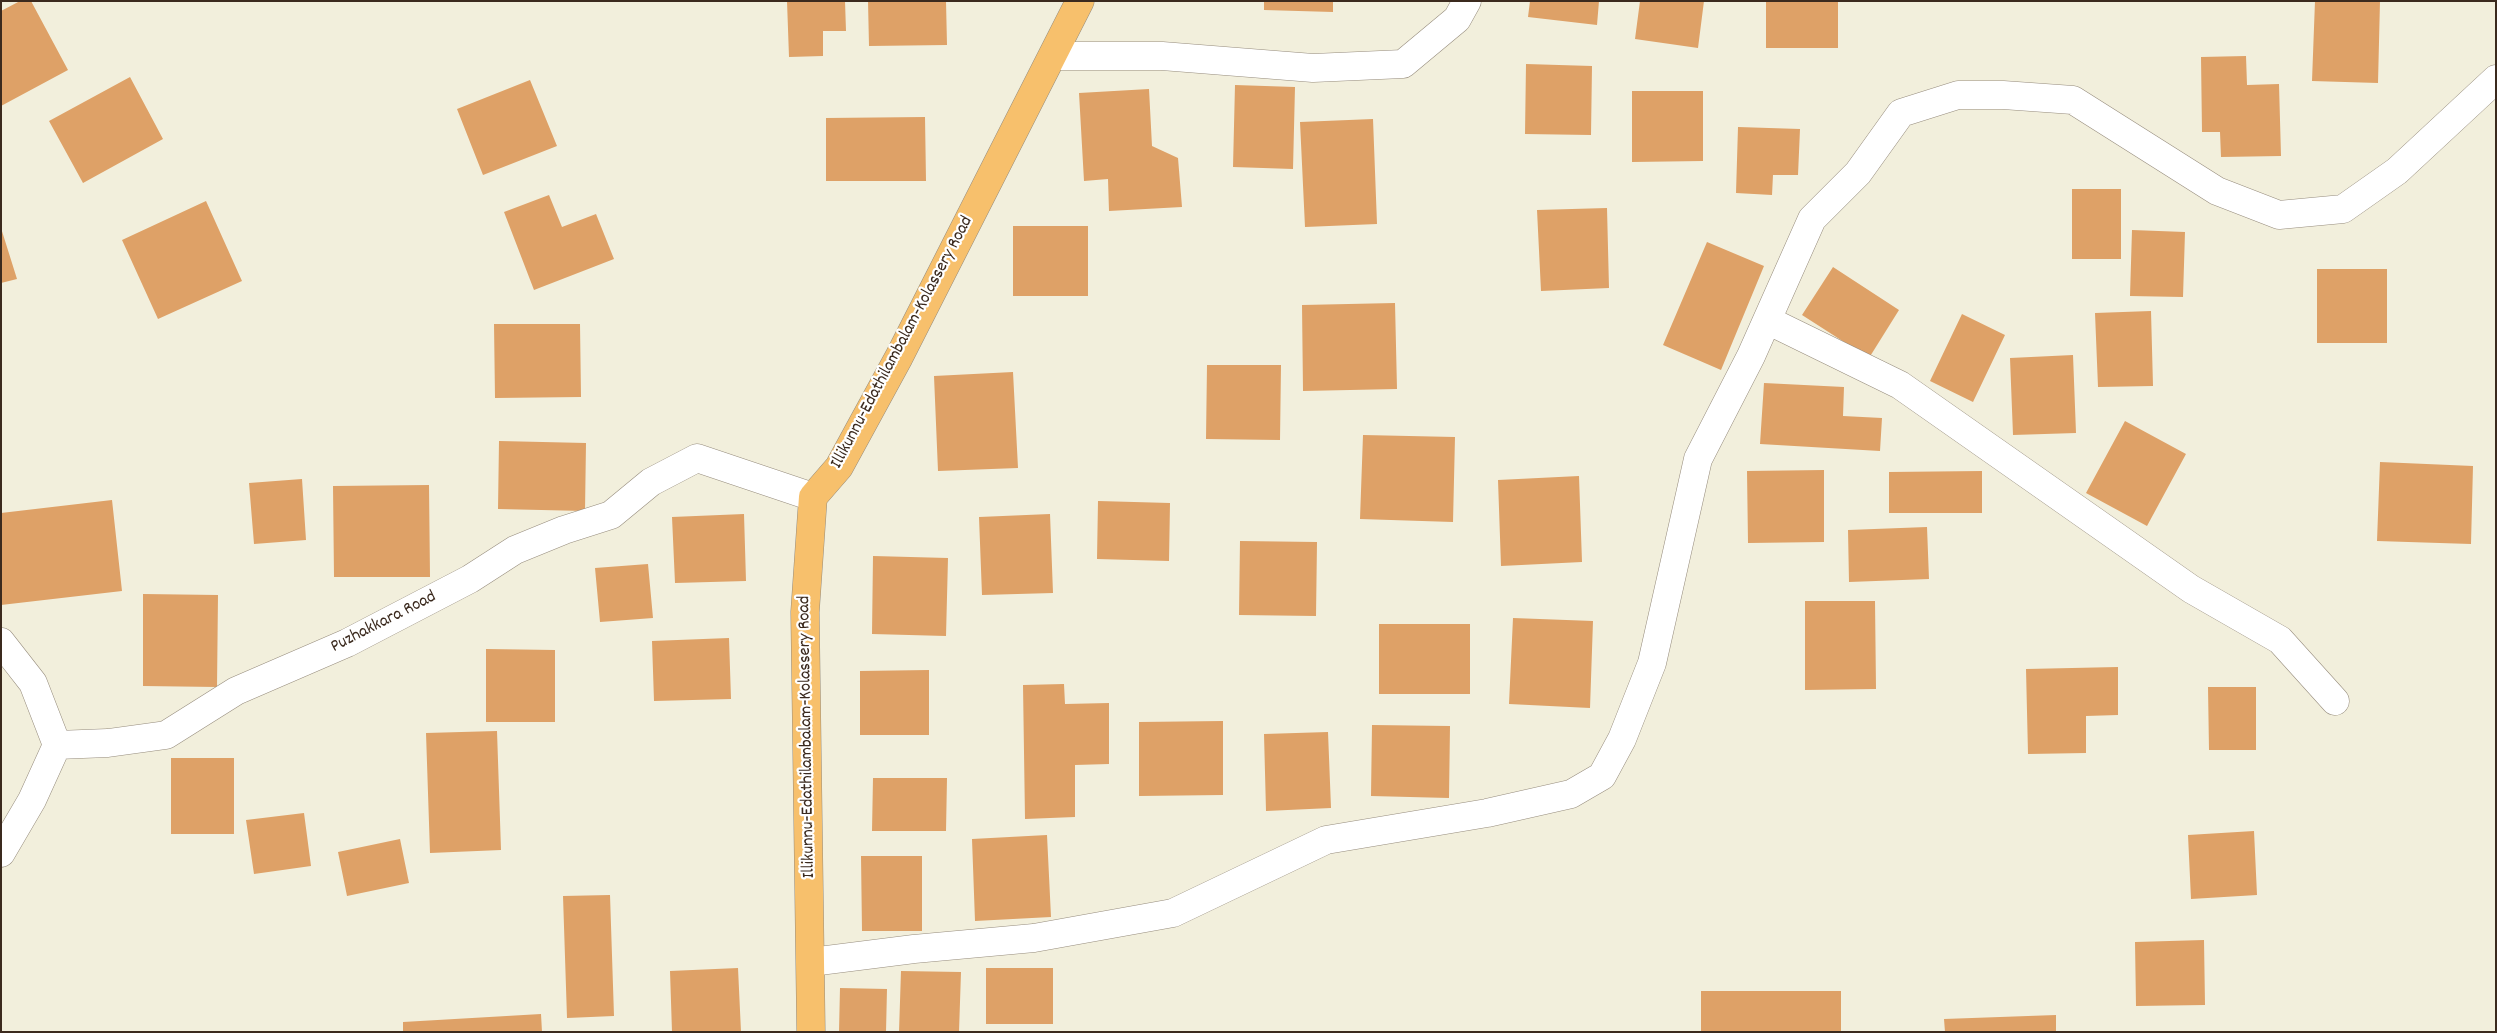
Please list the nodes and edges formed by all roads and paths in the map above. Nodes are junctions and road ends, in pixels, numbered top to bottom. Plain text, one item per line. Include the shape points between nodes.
1 (1080, 1) edge
2 (1467, 1) edge
3 (1053, 56) junction
4 (2496, 79) edge
5 (1767, 320) junction
6 (813, 497) junction
7 (1, 642) edge
8 (2335, 701) dead end
9 (57, 745) junction
10 (1, 853) edge
11 (810, 962) junction
12 (811, 1032) edge

1 - 3 main road, Illikunnu-Edathilambalam-Kolassery Road
2 - 3 street via 1457,19 1403,64 1313,68 1162,56
3 - 6 main road, Illikunnu-Edathilambalam-Kolassery Road via 899,357 838,467
4 - 5 street via 2397,171 2343,209 2279,215 2217,191 2073,100 1958,95 1901,113 1858,172 1812,219
5 - 8 street via 1900,385 2192,589 2280,640
5 - 11 street via 1698,459 1652,663 1622,739 1602,776 1571,794 1487,813 1326,840 1173,913 1034,938
6 - 9 street, Puzhakkara Road via 697,458 651,482 611,515 515,550 470,579 347,643 236,691 166,734 108,743
6 - 11 main road, Illikunnu-Edathilambalam-Kolassery Road via 805,612
7 - 9 street via 33,684
9 - 10 street via 32,800
11 - 12 main road, Illikunnu-Edathilambalam-Kolassery Road

